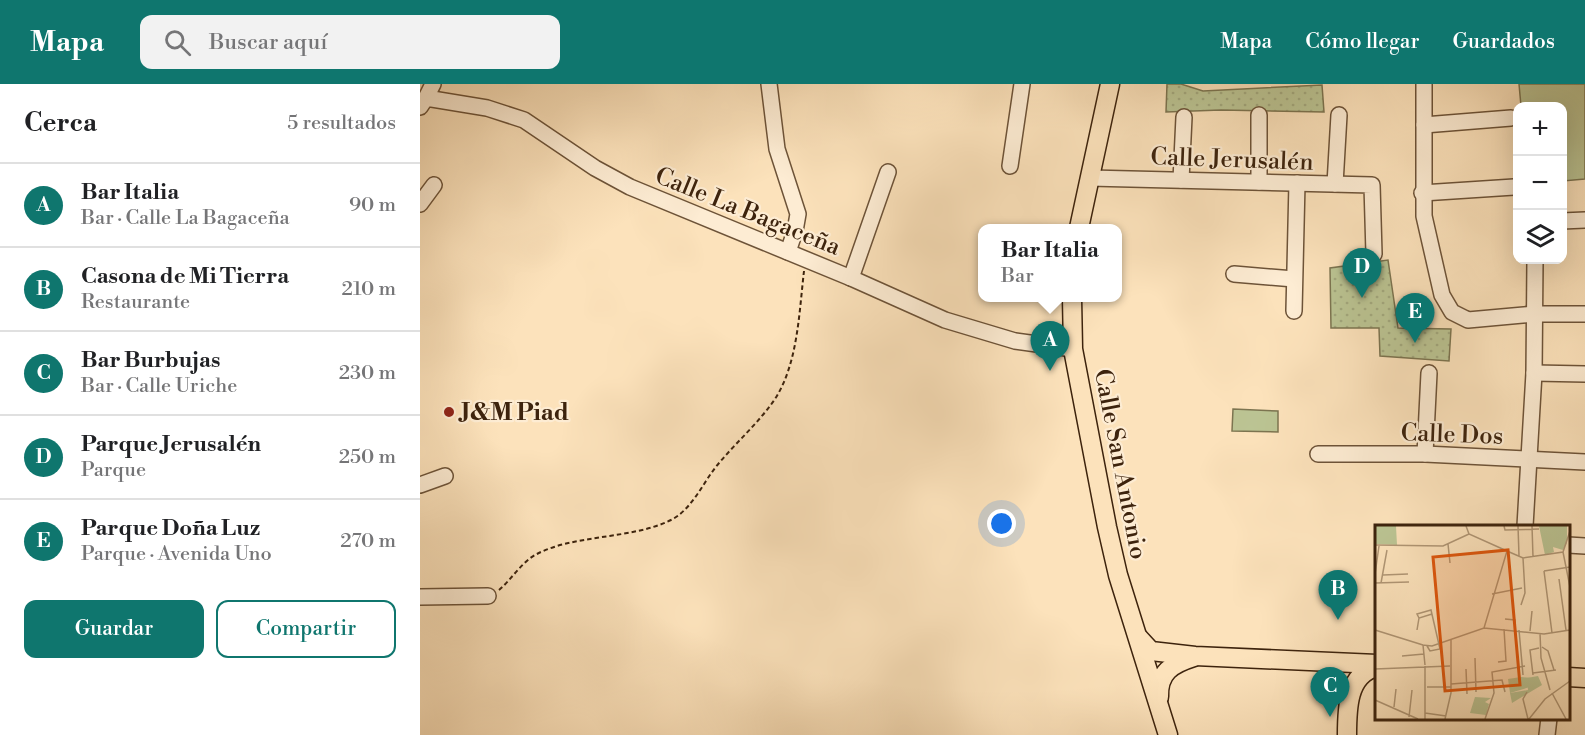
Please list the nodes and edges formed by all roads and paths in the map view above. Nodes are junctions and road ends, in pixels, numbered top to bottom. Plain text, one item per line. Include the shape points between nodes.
1 (434, 84) edge
2 (769, 84) edge
3 (1022, 84) edge
4 (1424, 84) edge
5 (1107, 85) edge
6 (423, 102) edge
7 (1259, 115) dead end
8 (1339, 115) dead end
9 (1184, 117) dead end
10 (1511, 118) dead end
11 (1424, 125) junction
12 (1010, 166) dead end
13 (888, 172) dead end
14 (1090, 177) junction
15 (1181, 180) junction
16 (1259, 182) junction
17 (1297, 183) junction
18 (434, 184) dead end
19 (1335, 184) junction
20 (1513, 187) edge
21 (1422, 193) junction
22 (420, 204) edge
23 (1585, 220) edge
24 (1567, 221) edge
25 (1080, 224) edge
26 (788, 252) junction
27 (1374, 254) dead end
28 (806, 259) junction
29 (1535, 264) edge
30 (1234, 274) dead end
31 (851, 278) junction
32 (1294, 279) junction
33 (1072, 302) edge
34 (1294, 311) dead end
35 (1534, 314) junction
36 (1585, 314) edge
37 (1074, 349) junction
38 (1429, 373) dead end
39 (1534, 373) junction
40 (1585, 374) edge
41 (1318, 454) dead end
42 (1425, 454) junction
43 (1528, 459) junction
44 (1585, 462) edge
45 (445, 476) dead end
46 (420, 485) edge
47 (1525, 525) edge
48 (1570, 545) edge
49 (1585, 546) edge
50 (488, 596) joint
51 (420, 597) edge
52 (1139, 638) junction
53 (1195, 656) junction
54 (1324, 662) junction
55 (1375, 665) edge
56 (1375, 666) edge
57 (1570, 677) edge
58 (1585, 678) edge
59 (1160, 703) junction
60 (1549, 720) edge
61 (1347, 727) edge
62 (1168, 735) edge
63 (1547, 735) edge

1 - 6 street
2 - 26 street via 777,149 798,214
3 - 12 street
4 - 11 street
5 - 14 main road
6 - 26 street, Calle La Bagaceña via 487,108 524,120 630,187
7 - 16 street
8 - 19 street
9 - 15 street
10 - 11 street
11 - 21 street
13 - 31 street
14 - 15 street, Calle Jerusalén
14 - 25 main road
15 - 16 street, Calle Jerusalén
16 - 17 street, Calle Jerusalén
17 - 19 street, Calle Jerusalén
17 - 32 street
18 - 22 street
19 - 27 street, Calle Jerusalén via 1372,185
20 - 21 street
21 - 35 street via 1426,230 1442,295 1456,316 1477,319
23 - 24 street
26 - 28 street, Calle La Bagaceña
28 - 31 street, Calle La Bagaceña
28 - 50 path via 798,327 787,375 775,399 690,503 673,519 630,534 534,556 500,590
29 - 35 street
30 - 32 street
31 - 37 street, Calle La Bagaceña via 945,320 1015,341
32 - 34 street
33 - 37 main road, Calle San Antonio
35 - 36 street
35 - 39 street
37 - 52 main road, Calle San Antonio via 1107,527
38 - 42 street
39 - 40 street
39 - 43 street
41 - 42 street, Calle Dos
42 - 43 street, Calle Dos
43 - 44 street, Calle Dos
43 - 47 street
45 - 46 street
48 - 49 street
50 - 51 street
52 - 53 main road via 1151,651
52 - 59 main road, Calle San Antonio
53 - 54 main road
53 - 59 main road via 1166,670 1160,682
54 - 55 main road
54 - 61 main road via 1341,674 1347,698
56 - 61 main road via 1358,676
57 - 58 main road
59 - 62 main road, Calle San Antonio
60 - 63 street

